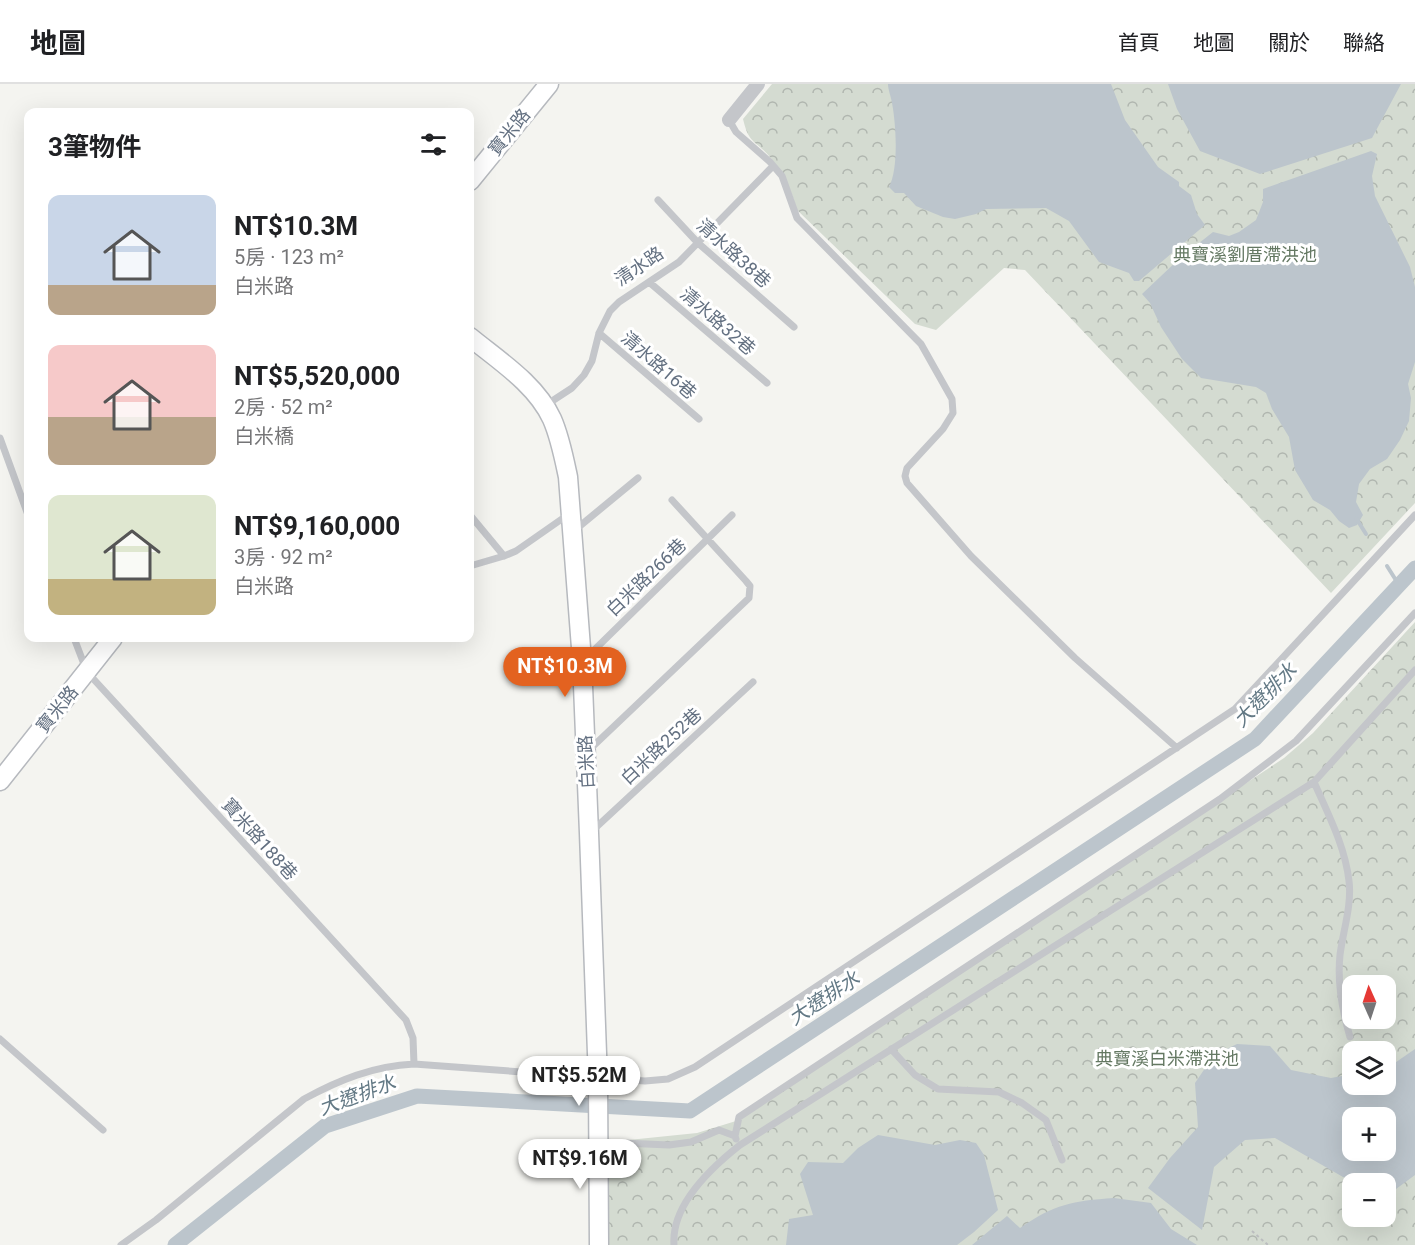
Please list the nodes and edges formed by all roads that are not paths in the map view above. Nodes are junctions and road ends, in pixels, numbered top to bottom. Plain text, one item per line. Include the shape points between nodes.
1 (549, 84) edge
2 (758, 84) edge
3 (729, 120) joint
4 (773, 166) junction
5 (474, 176) edge
6 (658, 200) dead end
7 (698, 243) junction
8 (649, 282) junction
9 (794, 327) dead end
10 (599, 333) junction
11 (474, 340) edge
12 (767, 383) dead end
13 (544, 406) junction
14 (699, 419) dead end
15 (0, 438) edge
16 (638, 478) dead end
17 (672, 500) dead end
18 (24, 504) edge
19 (571, 512) junction
20 (732, 515) dead end
21 (1415, 515) edge
22 (474, 520) edge
23 (573, 532) junction
24 (707, 539) junction
25 (504, 556) junction
26 (474, 565) edge
27 (1415, 613) edge
28 (76, 642) edge
29 (110, 642) edge
30 (582, 662) junction
31 (1415, 669) edge
32 (87, 672) junction
33 (753, 682) dead end
34 (1177, 748) junction
35 (586, 753) junction
36 (0, 781) edge
37 (1314, 782) junction
38 (589, 833) junction
39 (1350, 1037) dead end
40 (0, 1039) edge
41 (891, 1049) junction
42 (414, 1064) junction
43 (598, 1079) junction
44 (102, 1130) dead end
45 (735, 1136) junction
46 (597, 1138) junction
47 (740, 1145) junction
48 (1062, 1160) dead end
49 (121, 1245) edge
50 (600, 1245) edge
51 (674, 1245) edge

1 - 5 street, 寶米路
2 - 3 street
3 - 4 lane via 736,132
4 - 7 lane, 清水路
4 - 34 lane via 782,176 797,218 921,344 952,399 953,413 907,468 907,483 970,556 1075,658
6 - 7 lane, 清水路38巷
7 - 8 lane, 清水路 via 679,262
7 - 9 lane, 清水路38巷
8 - 10 lane, 清水路 via 610,311
8 - 12 lane, 清水路32巷
10 - 13 lane, 清水路 via 584,375
10 - 14 lane, 清水路16巷
11 - 13 street, 白米路
13 - 19 street, 白米路 via 562,449
15 - 18 lane
16 - 23 lane
17 - 24 lane
19 - 23 street, 白米路
19 - 25 lane
20 - 24 lane, 白米路266巷
21 - 34 lane via 1235,709
22 - 25 lane
23 - 30 street, 白米路
24 - 30 lane, 白米路266巷
24 - 35 lane via 750,586 749,598
25 - 26 lane
27 - 45 lane via 1296,741 1220,799 739,1117
28 - 32 lane, 寶米路188巷
29 - 32 street, 寶米路
30 - 35 street, 白米路
31 - 37 lane
32 - 36 street, 寶米路
32 - 42 lane, 寶米路188巷 via 406,1020 413,1038
33 - 38 lane, 白米路252巷
34 - 43 lane via 679,1076 658,1080
35 - 38 street, 白米路
37 - 39 lane via 1342,846 1350,883 1339,987
37 - 41 lane
38 - 43 street, 白米路
40 - 44 lane
41 - 47 lane
41 - 48 lane via 915,1075 938,1089 999,1092 1022,1103 1046,1120
42 - 43 lane
42 - 49 lane via 360,1072 304,1099
43 - 46 street, 白米路
45 - 46 lane via 719,1130 691,1142 669,1145
45 - 47 lane
46 - 50 street
47 - 51 lane via 693,1190 680,1216

